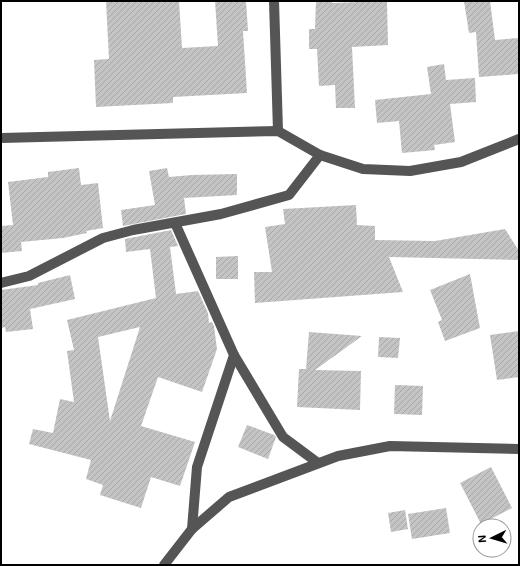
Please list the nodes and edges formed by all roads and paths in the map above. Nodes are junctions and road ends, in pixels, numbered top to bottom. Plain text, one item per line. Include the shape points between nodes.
1 (274, 1) edge
2 (278, 131) junction
3 (1, 138) edge
4 (519, 139) edge
5 (320, 155) junction
6 (175, 223) junction
7 (1, 283) edge
8 (234, 355) junction
9 (519, 449) edge
10 (318, 463) junction
11 (192, 529) junction
12 (164, 565) edge

1 - 2 street
2 - 3 street
2 - 5 street
4 - 5 street via 461,162 410,171 363,169
5 - 6 street via 289,195 221,214
6 - 7 street via 103,238 29,276
6 - 8 street
8 - 10 street via 283,437
8 - 11 street via 197,467
9 - 10 street via 390,446 338,456
10 - 11 street via 229,497
11 - 12 street

